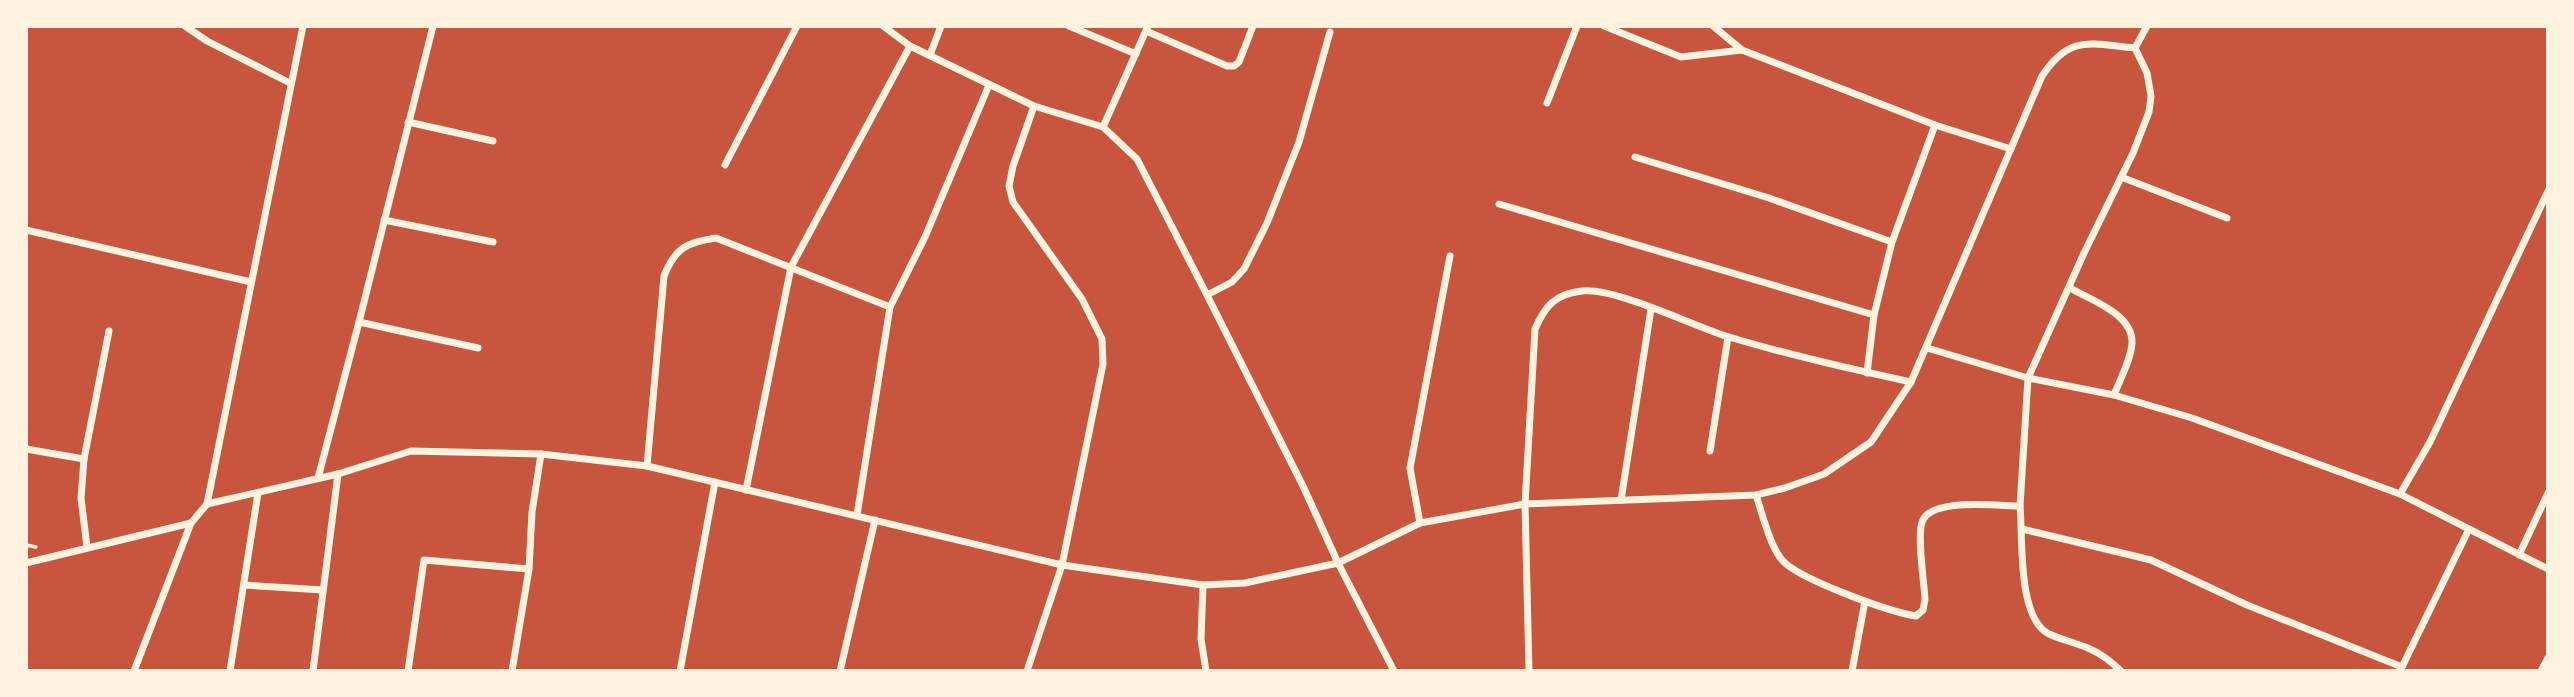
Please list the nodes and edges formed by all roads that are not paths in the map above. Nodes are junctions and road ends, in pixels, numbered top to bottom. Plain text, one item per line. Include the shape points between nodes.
1 (185, 26) edge
2 (303, 26) edge
3 (433, 26) edge
4 (797, 26) edge
5 (883, 26) edge
6 (941, 26) edge
7 (1069, 26) edge
8 (1254, 26) edge
9 (1577, 26) edge
10 (1604, 26) edge
11 (1713, 26) edge
12 (2147, 26) edge
13 (1147, 29) edge
14 (1330, 32) dead end
15 (910, 46) junction
16 (2135, 48) junction
17 (1742, 50) junction
18 (1136, 54) junction
19 (930, 55) junction
20 (290, 83) junction
21 (989, 85) junction
22 (1547, 103) dead end
23 (1034, 106) junction
24 (408, 122) junction
25 (1935, 125) junction
26 (1103, 127) junction
27 (494, 141) dead end
28 (2011, 149) junction
29 (1635, 157) dead end
30 (725, 165) dead end
31 (2122, 177) junction
32 (2548, 191) edge
33 (1499, 204) dead end
34 (2227, 218) dead end
35 (384, 220) junction
36 (26, 230) edge
37 (1892, 242) junction
38 (493, 243) dead end
39 (1450, 256) dead end
40 (791, 267) junction
41 (251, 282) junction
42 (2070, 288) junction
43 (1207, 295) junction
44 (890, 307) junction
45 (1651, 309) junction
46 (1874, 315) junction
47 (359, 322) junction
48 (109, 331) dead end
49 (1728, 337) junction
50 (478, 348) dead end
51 (1927, 348) junction
52 (1867, 373) junction
53 (2028, 378) junction
54 (1911, 382) junction
55 (2114, 395) junction
56 (26, 449) edge
57 (1710, 451) dead end
58 (541, 454) junction
59 (85, 459) junction
60 (647, 466) junction
61 (338, 474) junction
62 (318, 478) junction
63 (715, 482) junction
64 (746, 489) junction
65 (258, 492) junction
66 (2548, 493) edge
67 (2400, 494) junction
68 (1756, 495) junction
69 (1621, 500) junction
70 (207, 504) junction
71 (1525, 504) junction
72 (2020, 506) junction
73 (857, 515) junction
74 (875, 520) junction
75 (191, 523) junction
76 (1420, 523) junction
77 (2022, 529) junction
78 (2468, 531) junction
79 (87, 547) junction
80 (2519, 555) junction
81 (1338, 562) junction
82 (26, 563) edge
83 (1062, 565) junction
84 (529, 569) junction
85 (2548, 569) edge
86 (244, 584) junction
87 (1203, 585) junction
88 (323, 590) junction
89 (1865, 601) junction
90 (2548, 658) edge
91 (2118, 669) edge
92 (2401, 669) edge
93 (134, 671) edge
94 (230, 671) edge
95 (313, 671) edge
96 (408, 671) edge
97 (512, 671) edge
98 (680, 671) edge
99 (840, 671) edge
100 (1027, 671) edge
101 (1206, 671) edge
102 (1394, 671) edge
103 (1529, 671) edge
104 (1852, 671) edge
105 (2541, 671) edge

1 - 20 street
2 - 20 street
3 - 24 street
4 - 30 street
5 - 15 street
6 - 19 street
7 - 18 street
8 - 13 street via 1234,66
9 - 22 street
10 - 17 street via 1681,57
11 - 17 street
12 - 16 street
13 - 18 street
14 - 43 street via 1299,142 1267,223 1244,269 1232,282
15 - 19 street
15 - 40 street
16 - 28 street via 2085,44 2065,49 2042,76
16 - 31 street via 2151,96 2149,113
17 - 25 street
18 - 26 street
19 - 21 street
20 - 41 street
21 - 23 street
21 - 44 street
23 - 26 street
23 - 83 street via 1013,166 1009,186 1013,202 1082,299 1102,339 1097,401
24 - 27 street
24 - 35 street
25 - 28 street
25 - 37 street
26 - 43 street via 1137,159
28 - 51 street
29 - 37 street
31 - 34 street
31 - 42 street
32 - 67 street via 2430,442
33 - 46 street
35 - 38 street
35 - 47 street
36 - 41 street
37 - 46 street
39 - 76 street via 1410,468
40 - 44 street
40 - 60 street via 716,238 700,240 672,256 664,276
40 - 64 street
41 - 70 street
42 - 53 street
42 - 55 street via 2119,316 2131,331 2132,346
43 - 81 street
44 - 73 street
45 - 49 street
45 - 69 street
45 - 71 street via 1610,294 1583,291 1560,296 1544,310 1535,329
46 - 52 street
47 - 50 street
47 - 62 street
48 - 59 street
49 - 52 street
49 - 57 street
51 - 53 street
51 - 54 street
52 - 54 street
53 - 55 street
53 - 72 street
54 - 68 street via 1871,442 1824,474
55 - 67 street via 2192,418
56 - 59 street
58 - 60 street
58 - 61 street via 411,451
58 - 84 street
59 - 79 street via 81,498
60 - 63 street
61 - 62 street
61 - 88 street
62 - 65 street
63 - 64 street
63 - 98 street
64 - 73 street
65 - 70 street
65 - 86 street
66 - 80 street
67 - 78 street
68 - 69 street
68 - 89 street via 1781,560 1796,572
69 - 71 street
70 - 75 street
71 - 76 street
71 - 103 street
72 - 77 street
72 - 89 street via 1931,510 1922,521 1923,610 1908,615
73 - 74 street
74 - 83 street
74 - 99 street
75 - 79 street
75 - 93 street
76 - 81 street
77 - 91 street via 2025,582 2036,622 2047,633 2104,656
77 - 92 street via 2151,560
78 - 80 street
78 - 92 street
79 - 82 street
80 - 85 street
81 - 87 street via 1245,583
81 - 102 street
83 - 87 street
83 - 100 street
84 - 96 street via 424,561
84 - 97 street
86 - 88 street
86 - 94 street
87 - 101 street via 1201,639
88 - 95 street
89 - 104 street
90 - 105 street

